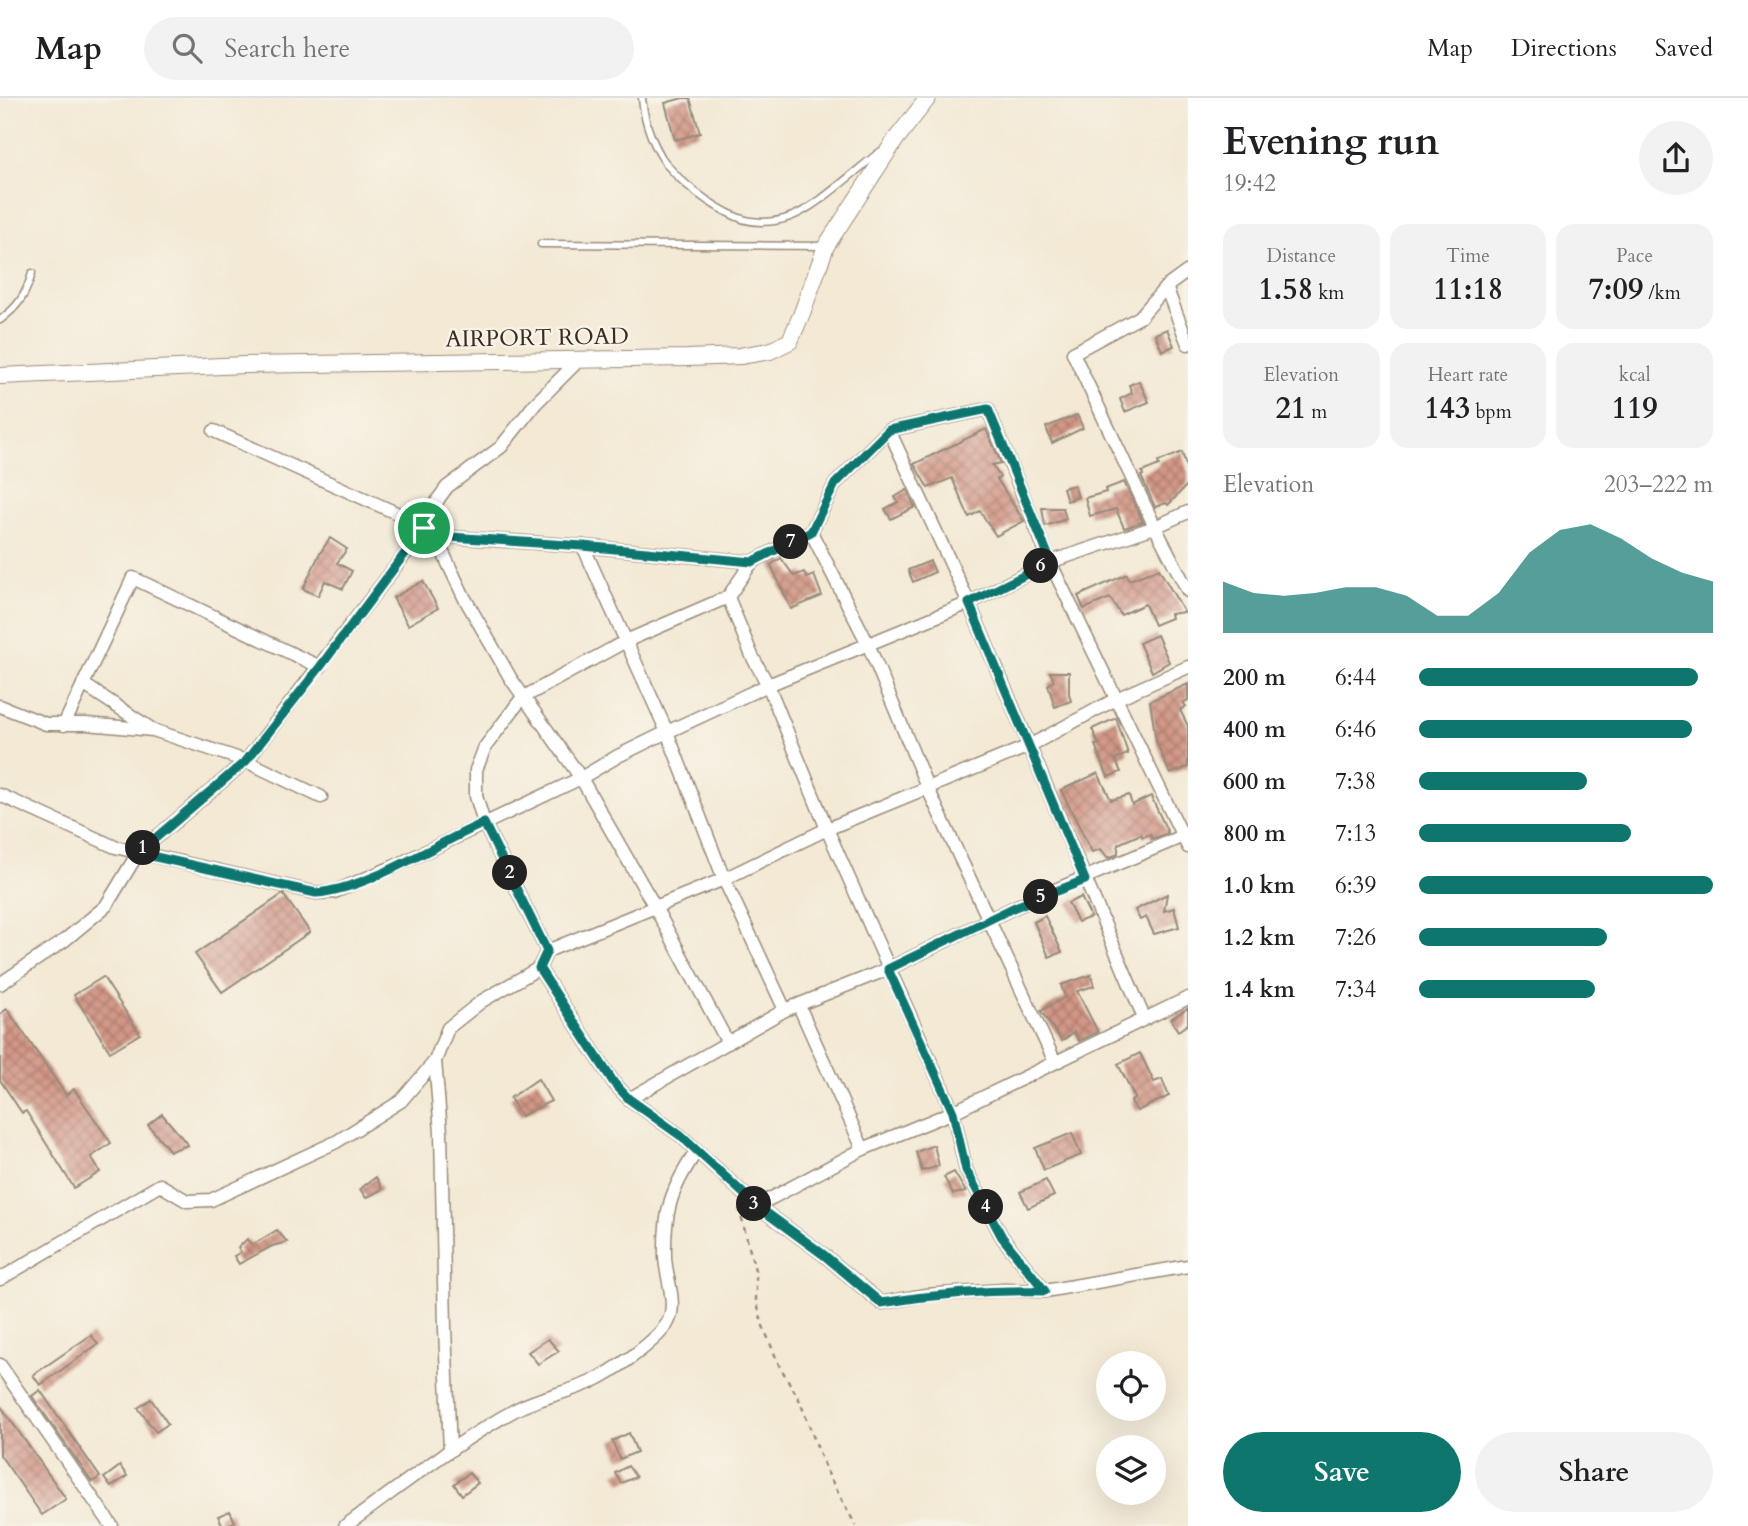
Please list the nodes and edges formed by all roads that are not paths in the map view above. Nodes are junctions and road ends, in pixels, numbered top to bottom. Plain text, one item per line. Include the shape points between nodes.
1 (642, 98) edge
2 (928, 98) edge
3 (896, 139) junction
4 (541, 244) dead end
5 (826, 246) junction
6 (1188, 271) edge
7 (32, 273) dead end
8 (1166, 287) junction
9 (0, 320) edge
10 (1188, 344) edge
11 (580, 359) junction
12 (0, 376) edge
13 (889, 430) junction
14 (214, 431) dead end
15 (1188, 512) edge
16 (1155, 527) junction
17 (424, 528) junction
18 (811, 532) junction
19 (435, 536) junction
20 (583, 546) junction
21 (752, 562) junction
22 (1051, 562) junction
23 (1188, 591) edge
24 (728, 597) junction
25 (969, 603) junction
26 (626, 641) junction
27 (868, 644) junction
28 (320, 667) junction
29 (1188, 667) edge
30 (83, 684) junction
31 (768, 685) junction
32 (522, 698) junction
33 (1116, 699) junction
34 (0, 706) edge
35 (64, 725) junction
36 (153, 730) junction
37 (667, 732) junction
38 (1029, 746) junction
39 (246, 761) junction
40 (580, 778) junction
41 (928, 789) junction
42 (0, 795) edge
43 (321, 797) dead end
44 (484, 823) junction
45 (827, 829) junction
46 (1187, 839) edge
47 (138, 853) junction
48 (724, 879) junction
49 (1085, 880) junction
50 (655, 907) junction
51 (989, 920) junction
52 (547, 951) junction
53 (539, 968) junction
54 (888, 969) junction
55 (0, 985) edge
56 (1188, 998) edge
57 (799, 1006) junction
58 (785, 1010) junction
59 (1144, 1018) junction
60 (728, 1043) junction
61 (435, 1061) junction
62 (1055, 1062) junction
63 (629, 1099) junction
64 (953, 1112) junction
65 (863, 1149) junction
66 (696, 1152) junction
67 (757, 1206) junction
68 (1188, 1266) edge
69 (0, 1279) edge
70 (1045, 1291) junction
71 (0, 1365) edge
72 (450, 1451) junction
73 (112, 1526) edge
74 (345, 1526) edge

1 - 3 lane via 651,137 681,180 730,213 756,222 791,217 806,209
2 - 3 street, AIRPORT ROAD
3 - 5 street, AIRPORT ROAD
4 - 5 lane
5 - 11 street, AIRPORT ROAD via 790,341 770,351 740,356
6 - 8 street
7 - 9 lane via 27,293 15,310
8 - 10 street
8 - 16 street via 1140,317 1073,354
11 - 12 street, AIRPORT ROAD via 244,365
11 - 17 street via 501,447 447,487
13 - 18 street via 835,484
13 - 22 street via 988,409
13 - 25 street
14 - 17 street
15 - 16 street
16 - 22 street
16 - 23 street
17 - 19 street
17 - 28 street
18 - 21 street
18 - 27 street
19 - 20 street
19 - 32 street
20 - 21 street
20 - 26 street
21 - 24 street
22 - 25 street
22 - 33 street
24 - 26 street
24 - 31 street
25 - 27 street
25 - 38 street
26 - 32 street
26 - 37 street
27 - 31 street
27 - 41 street
28 - 30 street via 133,578
28 - 39 street
29 - 33 street
30 - 35 street
30 - 36 street
31 - 37 street
31 - 45 street
32 - 40 street
32 - 44 street via 485,747 476,770 476,796
33 - 38 street
33 - 46 street
34 - 35 street via 46,724
35 - 36 street
36 - 39 street
37 - 40 street
37 - 48 street
38 - 41 street
38 - 49 street
39 - 43 street
39 - 47 street
40 - 44 street
40 - 50 street
41 - 45 street
41 - 51 street
42 - 47 street
44 - 47 street via 334,892 316,893
44 - 52 street
45 - 48 street
45 - 54 street
46 - 49 street
47 - 55 street via 106,906
48 - 50 street
48 - 58 street
49 - 51 street
49 - 59 street
50 - 52 street
50 - 60 street
51 - 54 street
51 - 62 street
52 - 53 street
53 - 61 street via 482,1001 448,1028
53 - 63 street
54 - 57 street
54 - 64 street
56 - 59 street
57 - 58 street
57 - 65 street
58 - 60 street
59 - 62 street
60 - 63 street
61 - 69 street via 401,1101 336,1142 211,1200 187,1201 160,1185
61 - 72 street
62 - 64 street
63 - 66 street
64 - 65 street
64 - 70 street via 966,1170 1002,1237
65 - 67 street
66 - 67 street
66 - 72 street via 678,1178 667,1208 665,1259 672,1291 668,1322 645,1348 593,1381 518,1408
67 - 70 street via 881,1303 952,1293
68 - 70 street
71 - 73 street
72 - 74 street

